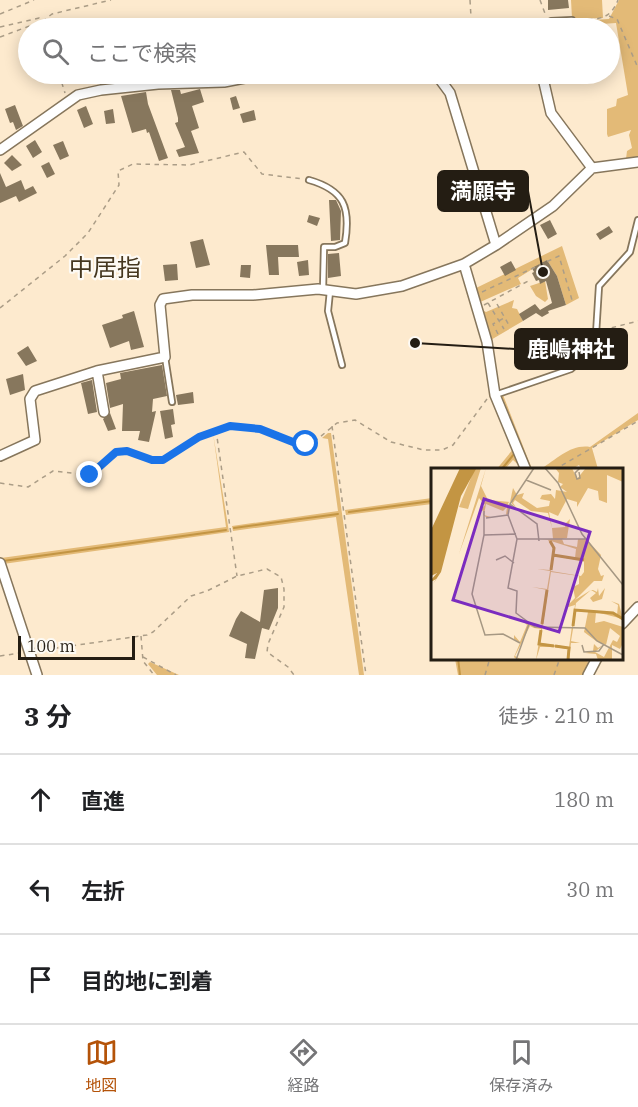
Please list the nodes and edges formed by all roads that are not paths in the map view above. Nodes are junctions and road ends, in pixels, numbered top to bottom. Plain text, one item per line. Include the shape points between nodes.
1 (193, 84) edge
2 (443, 84) edge
3 (544, 84) edge
4 (0, 150) edge
5 (638, 162) edge
6 (592, 168) junction
7 (309, 180) road end
8 (638, 220) edge
9 (496, 245) junction
10 (464, 264) junction
11 (326, 290) junction
12 (165, 357) junction
13 (342, 365) dead end
14 (97, 371) junction
15 (495, 395) junction
16 (172, 402) dead end
17 (104, 412) dead end
18 (0, 456) edge
19 (525, 468) edge
20 (0, 563) edge
21 (638, 607) edge
22 (623, 622) edge
23 (37, 675) edge

1 - 4 street via 100,90 70,99
2 - 9 street via 450,93
3 - 6 street via 551,113
5 - 6 street
6 - 9 street via 553,206
7 - 11 lane via 331,187 344,204 347,221 345,243 324,247
8 - 15 lane via 630,252 597,290 596,331 590,350 570,369
9 - 10 street
10 - 11 street via 376,292
10 - 15 street via 483,304
11 - 12 street via 167,298 160,305
11 - 13 lane
12 - 14 street
12 - 16 lane
14 - 17 street
14 - 18 street via 35,391 30,399 35,440
15 - 19 street
20 - 23 street
21 - 22 street

